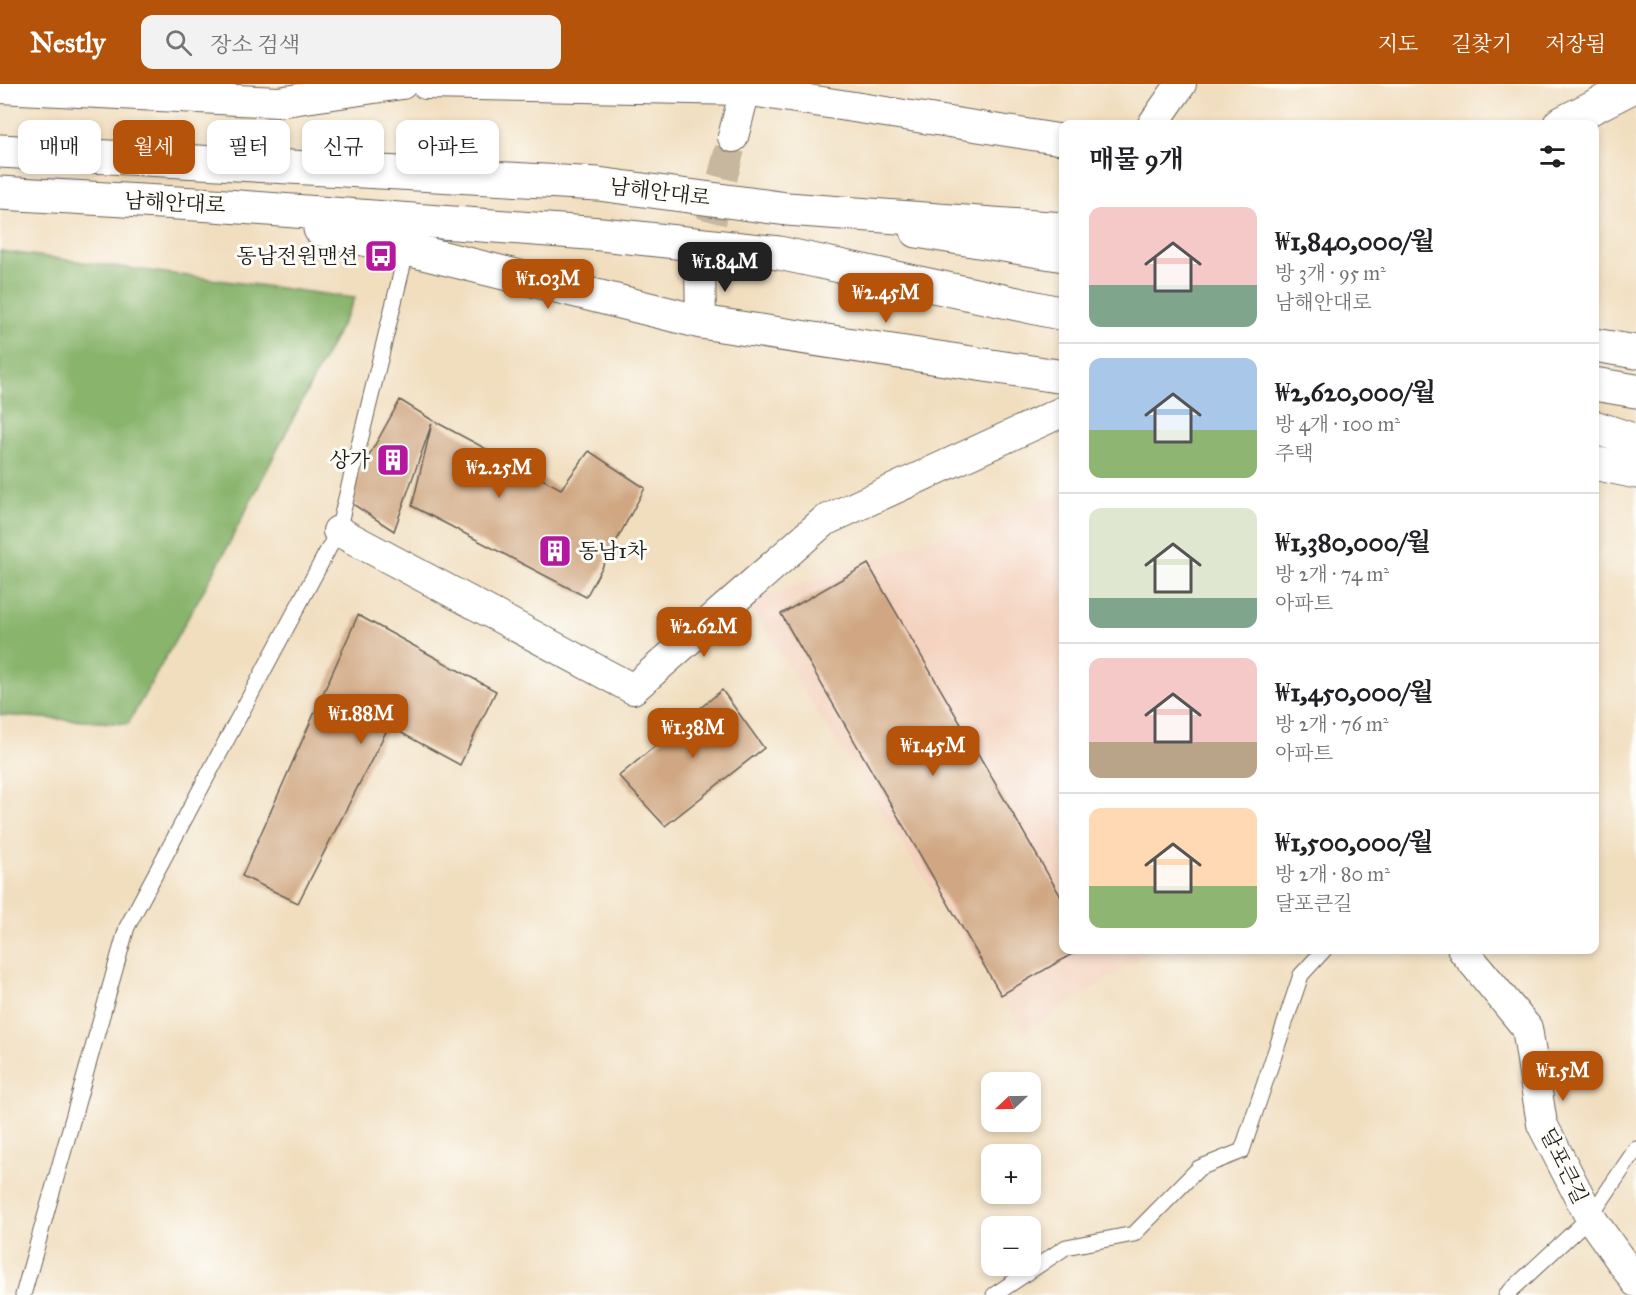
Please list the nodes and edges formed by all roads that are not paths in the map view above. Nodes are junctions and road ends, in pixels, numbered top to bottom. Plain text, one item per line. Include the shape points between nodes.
1 (402, 84) edge
2 (426, 84) edge
3 (1181, 84) edge
4 (1636, 85) edge
5 (0, 88) edge
6 (745, 90) junction
7 (1156, 120) edge
8 (1568, 120) edge
9 (733, 137) tunnel mouth
10 (1059, 139) edge
11 (0, 152) edge
12 (0, 193) edge
13 (213, 205) junction
14 (787, 209) junction
15 (1059, 229) edge
16 (407, 249) junction
17 (778, 253) junction
18 (1059, 254) edge
19 (700, 265) tunnel mouth
20 (1059, 298) edge
21 (1059, 313) edge
22 (701, 322) junction
23 (1599, 346) edge
24 (1636, 352) edge
25 (1059, 376) edge
26 (1599, 385) edge
27 (1636, 391) edge
28 (1059, 413) edge
29 (1599, 429) edge
30 (1636, 441) edge
31 (1599, 464) edge
32 (1636, 472) edge
33 (338, 531) junction
34 (1319, 954) edge
35 (1466, 954) edge
36 (1636, 1149) edge
37 (1590, 1217) junction
38 (1636, 1282) edge
39 (23, 1295) edge
40 (993, 1295) edge
41 (1506, 1295) edge

1 - 5 street via 278,102
2 - 6 street
3 - 7 street
4 - 8 main road
6 - 9 street
6 - 10 street
11 - 14 main road, 남해안대로 via 598,184
12 - 13 main road, 남해안대로
13 - 16 main road
13 - 17 main road, 남해안대로 via 601,234
14 - 15 main road
14 - 18 main road, 남해안대로
16 - 22 main road
16 - 33 lane
17 - 20 main road, 남해안대로
17 - 21 main road
19 - 22 street
22 - 25 main road
23 - 24 main road
26 - 27 main road
28 - 33 street via 824,521 633,689
29 - 30 main road
31 - 32 main road
33 - 39 lane via 127,927
34 - 40 lane via 1301,975 1242,1151 1199,1168 1134,1234 1066,1247
35 - 37 street, 달포큰길 via 1527,1028 1542,1124
36 - 37 lane
37 - 38 street, 달포큰길
37 - 41 lane

